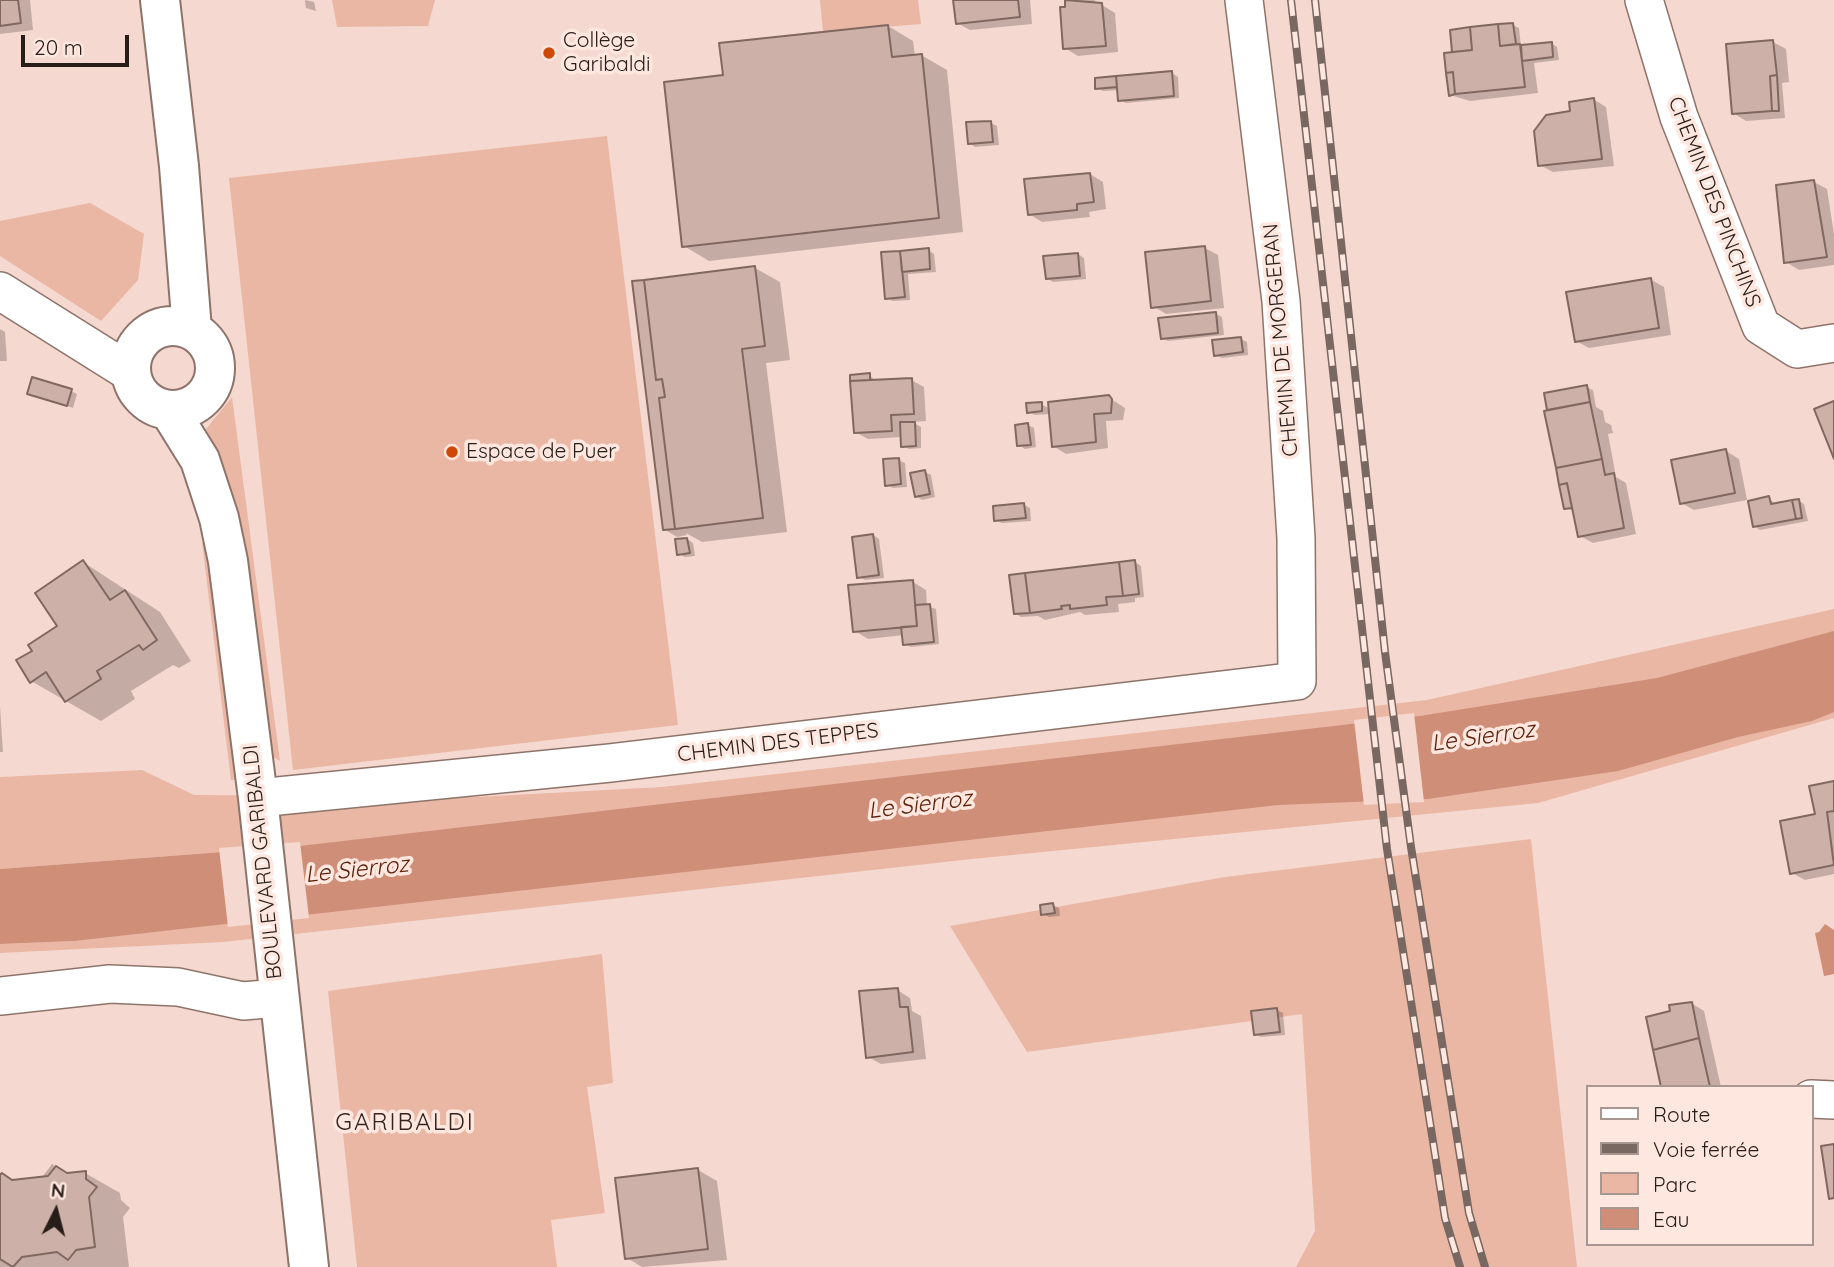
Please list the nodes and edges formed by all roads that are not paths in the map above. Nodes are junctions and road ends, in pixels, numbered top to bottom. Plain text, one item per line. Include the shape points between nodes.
1 (160, 0) edge
2 (1244, 0) edge
3 (1644, 0) edge
4 (0, 291) edge
5 (178, 328) junction
6 (1834, 343) edge
7 (133, 361) junction
8 (186, 405) junction
9 (1297, 681) joint
10 (258, 804) junction
11 (0, 996) edge
12 (278, 998) junction
13 (1813, 1099) edge
14 (1834, 1100) edge
15 (309, 1267) edge

1 - 5 main road via 185,237
2 - 9 street, CHEMIN DE MORGERAN via 1281,300 1296,538
3 - 6 street, CHEMIN DES PINCHINS via 1679,117 1761,326 1797,349
4 - 7 street via 90,346
5 - 7 main road via 152,330
5 - 8 main road via 203,338 216,362 215,376
7 - 8 main road via 133,384 148,402
8 - 10 main road, BOULEVARD GARIBALDI via 228,561
9 - 10 street, CHEMIN DES TEPPES
10 - 12 main road, BOULEVARD GARIBALDI
11 - 12 street via 110,985 178,987 243,1001
12 - 15 main road, BOULEVARD GARIBALDI
13 - 14 street

